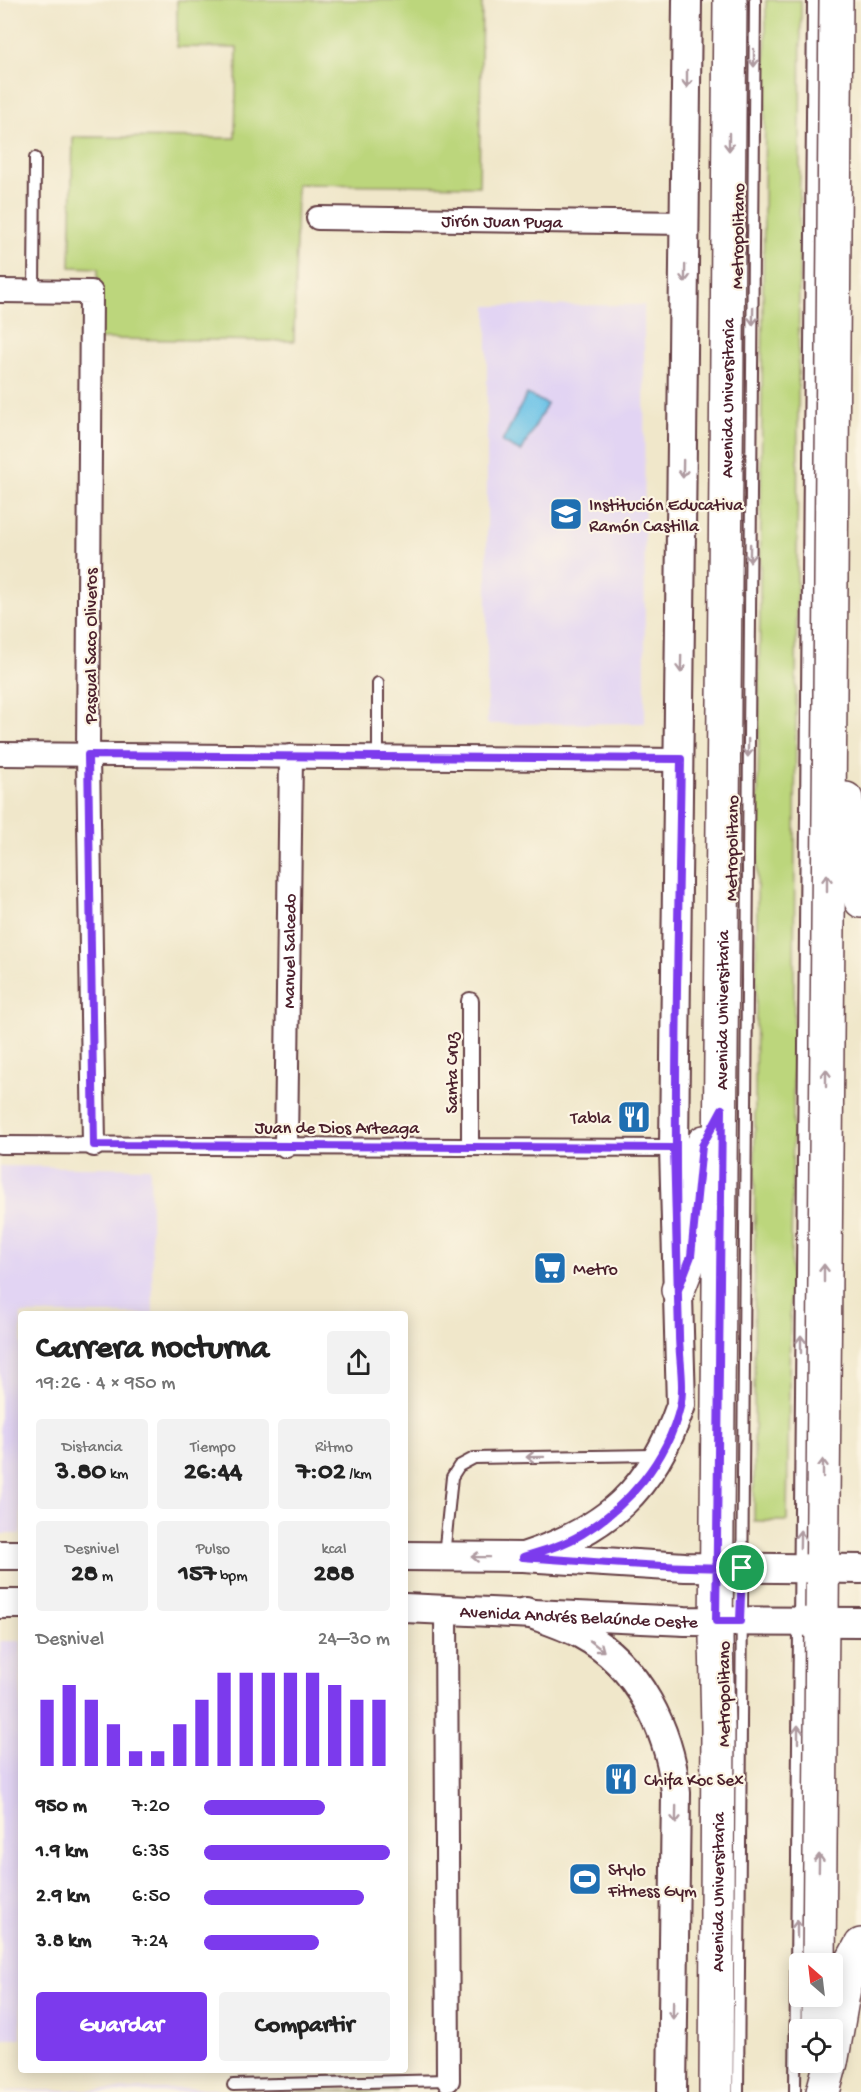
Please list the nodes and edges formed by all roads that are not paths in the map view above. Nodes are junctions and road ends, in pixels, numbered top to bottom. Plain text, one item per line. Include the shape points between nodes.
1 (687, 0) edge
2 (730, 0) edge
3 (755, 0) edge
4 (813, 0) edge
5 (836, 0) edge
6 (35, 158) dead end
7 (318, 218) dead end
8 (686, 223) junction
9 (0, 291) edge
10 (34, 291) junction
11 (378, 683) dead end
12 (829, 706) junction
13 (0, 754) edge
14 (88, 755) junction
15 (291, 756) junction
16 (378, 757) junction
17 (681, 759) junction
18 (861, 901) edge
19 (470, 1000) dead end
20 (722, 1109) junction
21 (0, 1145) edge
22 (94, 1145) junction
23 (286, 1146) junction
24 (470, 1147) junction
25 (674, 1148) junction
26 (678, 1290) junction
27 (661, 1454) junction
28 (0, 1555) edge
29 (18, 1555) edge
30 (408, 1556) edge
31 (444, 1557) junction
32 (523, 1557) junction
33 (729, 1568) junction
34 (811, 1569) junction
35 (861, 1569) edge
36 (0, 1604) edge
37 (18, 1605) edge
38 (408, 1608) edge
39 (446, 1608) junction
40 (526, 1612) junction
41 (728, 1621) junction
42 (861, 1622) edge
43 (810, 1623) junction
44 (861, 1945) edge
45 (819, 1953) edge
46 (839, 2019) edge
47 (818, 2073) edge
48 (828, 2073) edge
49 (448, 2080) joint
50 (233, 2085) dead end
51 (672, 2092) edge
52 (716, 2092) edge
53 (738, 2092) edge
54 (795, 2092) edge
55 (817, 2092) edge
56 (823, 2092) edge

1 -> 8 street
2 -> 20 main road, Avenida Universitaria
3 -> 33 lane, Metropolitano
34 -> 4 lane
5 - 12 main road
6 - 10 lane
7 - 8 street, Jirón Juan Puga
8 -> 17 street
9 - 10 street
10 - 14 street, Pascual Saco Oliveros via 91,292
11 - 16 lane
12 - 18 main road via 838,729 855,885
34 -> 12 main road
13 - 14 street
14 - 15 street
14 - 22 street, Pascual Saco Oliveros
15 - 16 street
15 - 23 street, Manuel Salcedo
16 - 17 street
17 - 25 street
19 - 24 street, Santa Cruz
20 - 26 main road via 702,1146 691,1256
20 - 33 main road, Avenida Universitaria
21 - 22 street, Juan de Dios Arteaga
22 - 23 street, Juan de Dios Arteaga
23 - 24 street, Juan de Dios Arteaga
24 - 25 street, Juan de Dios Arteaga
25 - 26 street
26 - 27 street via 681,1405
27 -> 31 lane via 474,1458 459,1466 452,1477
27 - 32 street via 615,1511 581,1535
28 - 29 street
30 - 31 street
32 -> 31 street
32 - 33 street
33 - 34 street
33 - 41 main road, Avenida Universitaria
34 - 35 street
34 - 43 main road
36 - 37 street
38 - 39 street, Avenida Andrés Belaúnde Oeste
39 - 40 street, Avenida Andrés Belaúnde Oeste
39 - 49 street
40 - 41 street, Avenida Andrés Belaúnde Oeste
40 -> 51 street via 582,1634 610,1656 636,1684 665,1735 676,1793
41 - 43 street, Avenida Andrés Belaúnde Oeste
41 - 52 main road, Avenida Universitaria via 718,1728
41 - 53 lane, Metropolitano
42 - 43 street, Avenida Andrés Belaúnde Oeste
45 -> 43 main road
54 -> 43 lane
44 - 46 main road via 847,1971
47 - 55 main road
48 - 56 main road
49 - 50 lane

